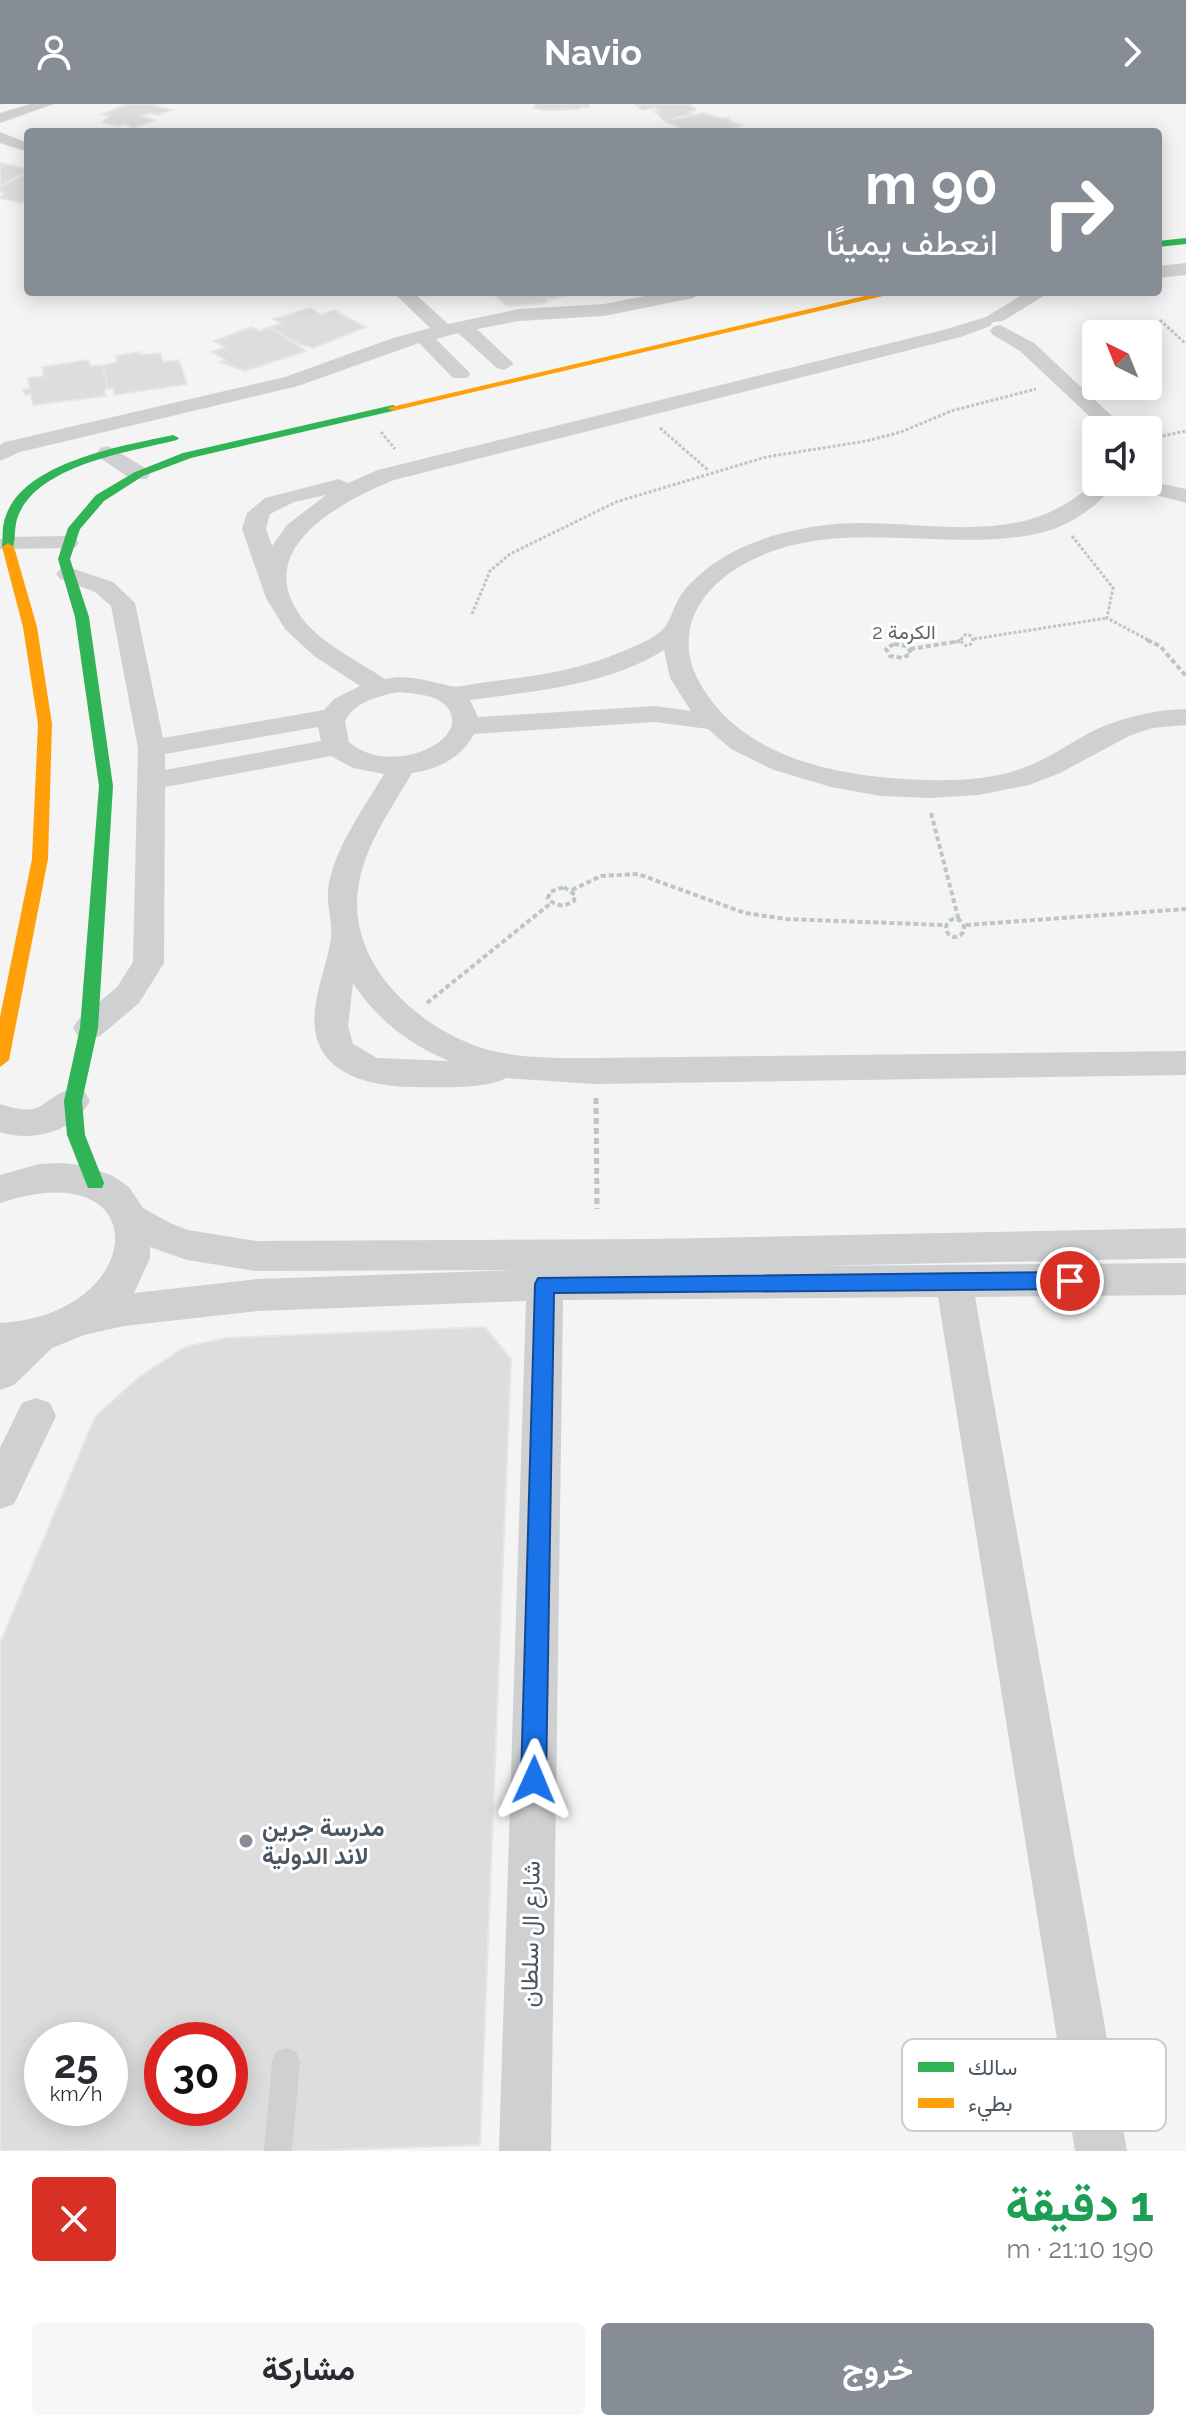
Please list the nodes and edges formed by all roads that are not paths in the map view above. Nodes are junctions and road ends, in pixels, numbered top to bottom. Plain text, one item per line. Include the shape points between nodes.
1 (10, 104) edge
2 (46, 104) edge
3 (0, 107) edge
4 (0, 118) edge
5 (2, 141) edge
6 (24, 148) edge
7 (1186, 241) edge
8 (1162, 244) edge
9 (1186, 258) edge
10 (1162, 261) edge
11 (1186, 269) edge
12 (1162, 272) edge
13 (406, 296) edge
14 (673, 296) edge
15 (805, 296) edge
16 (878, 296) edge
17 (1034, 297) edge
18 (1000, 325) junction
19 (442, 330) junction
20 (504, 364) junction
21 (460, 374) junction
22 (429, 380) dead end
23 (1101, 416) edge
24 (197, 432) dead end
25 (108, 453) junction
26 (0, 454) edge
27 (1162, 472) edge
28 (139, 474) junction
29 (386, 475) junction
30 (1162, 490) edge
31 (1186, 495) edge
32 (1094, 496) edge
33 (284, 499) junction
34 (300, 523) junction
35 (254, 529) junction
36 (67, 543) junction
37 (7, 544) junction
38 (68, 574) junction
39 (277, 588) junction
40 (675, 632) junction
41 (379, 687) junction
42 (450, 695) junction
43 (334, 716) junction
44 (1186, 717) edge
45 (716, 722) junction
46 (466, 726) junction
47 (337, 746) junction
48 (152, 748) junction
49 (402, 767) junction
50 (152, 781) junction
51 (29, 917) junction
52 (6, 923) dead end
53 (346, 932) junction
54 (404, 1021) junction
55 (89, 1028) junction
56 (331, 1032) junction
57 (0, 1060) edge
58 (1186, 1063) edge
59 (536, 1071) junction
60 (391, 1073) junction
61 (73, 1101) junction
62 (0, 1117) edge
63 (95, 1183) junction
64 (0, 1189) edge
65 (130, 1218) junction
66 (1186, 1243) edge
67 (655, 1270) junction
68 (1186, 1279) edge
69 (954, 1282) junction
70 (545, 1284) junction
71 (80, 1320) junction
72 (38, 1337) junction
73 (0, 1340) edge
74 (0, 1373) edge
75 (36, 1416) dead end
76 (0, 1490) edge
77 (1082, 2039) edge
78 (286, 2062) dead end
79 (1098, 2131) edge
80 (278, 2151) edge
81 (525, 2151) edge
82 (1101, 2151) edge

1 - 3 street
2 - 4 street
5 - 6 street
7 - 8 street
9 - 10 street
11 - 12 street
13 - 19 street
14 - 19 street
15 - 20 street
16 - 28 street via 213,449
17 - 18 street via 1026,309
18 - 23 street
18 - 29 street
19 - 20 street
19 - 21 street
19 - 26 street via 291,382
20 - 21 street
21 - 22 street
24 - 25 street
25 - 28 street
25 - 37 street via 79,460 22,489 8,507 3,530
27 - 31 street
28 - 36 street via 93,505
29 - 33 street
29 - 34 street via 329,500
30 - 31 street
32 - 40 street via 1058,520 996,533 856,528 755,549 716,571 688,599
33 - 34 street
33 - 35 street via 258,512
34 - 35 street
34 - 39 street via 282,548
35 - 39 street
36 - 37 street
36 - 38 street
37 - 51 street via 30,627 45,724 40,859
38 - 48 street via 104,587 123,603
38 - 55 street via 82,617 106,786
39 - 41 street via 294,624
40 - 42 street via 629,661 599,670
40 - 45 street via 677,662 690,693
41 - 42 street via 417,685
41 - 43 street via 352,698
42 - 46 street via 466,715
43 - 47 street
43 - 48 street
44 - 45 street via 1133,725 1020,779 925,791 864,786 806,772 755,750
45 - 46 street via 655,714
46 - 49 street via 452,748
47 - 49 street via 375,766
47 - 50 street
48 - 50 street
49 - 53 street via 348,866 342,899
50 - 55 street via 148,963 137,984
51 - 52 street
51 - 57 street
53 - 54 street via 359,971
53 - 56 street
54 - 56 street
54 - 59 street via 475,1058
54 - 60 street
55 - 61 street
56 - 60 street via 349,1062
58 - 59 street
59 - 60 street
61 - 62 street via 40,1123 13,1124
61 - 63 street via 76,1135
63 - 64 street via 56,1175
63 - 65 street via 116,1198
65 - 67 street via 187,1245 256,1256
65 - 71 street via 132,1253 126,1271 115,1289
66 - 67 street
67 - 69 street
67 - 70 street
68 - 69 street
69 - 77 street
70 - 71 street via 205,1298 125,1308
70 - 81 street, شارع ال سلطان
71 - 72 street
72 - 73 street
72 - 74 street
75 - 76 street
78 - 80 lane
79 - 82 street

